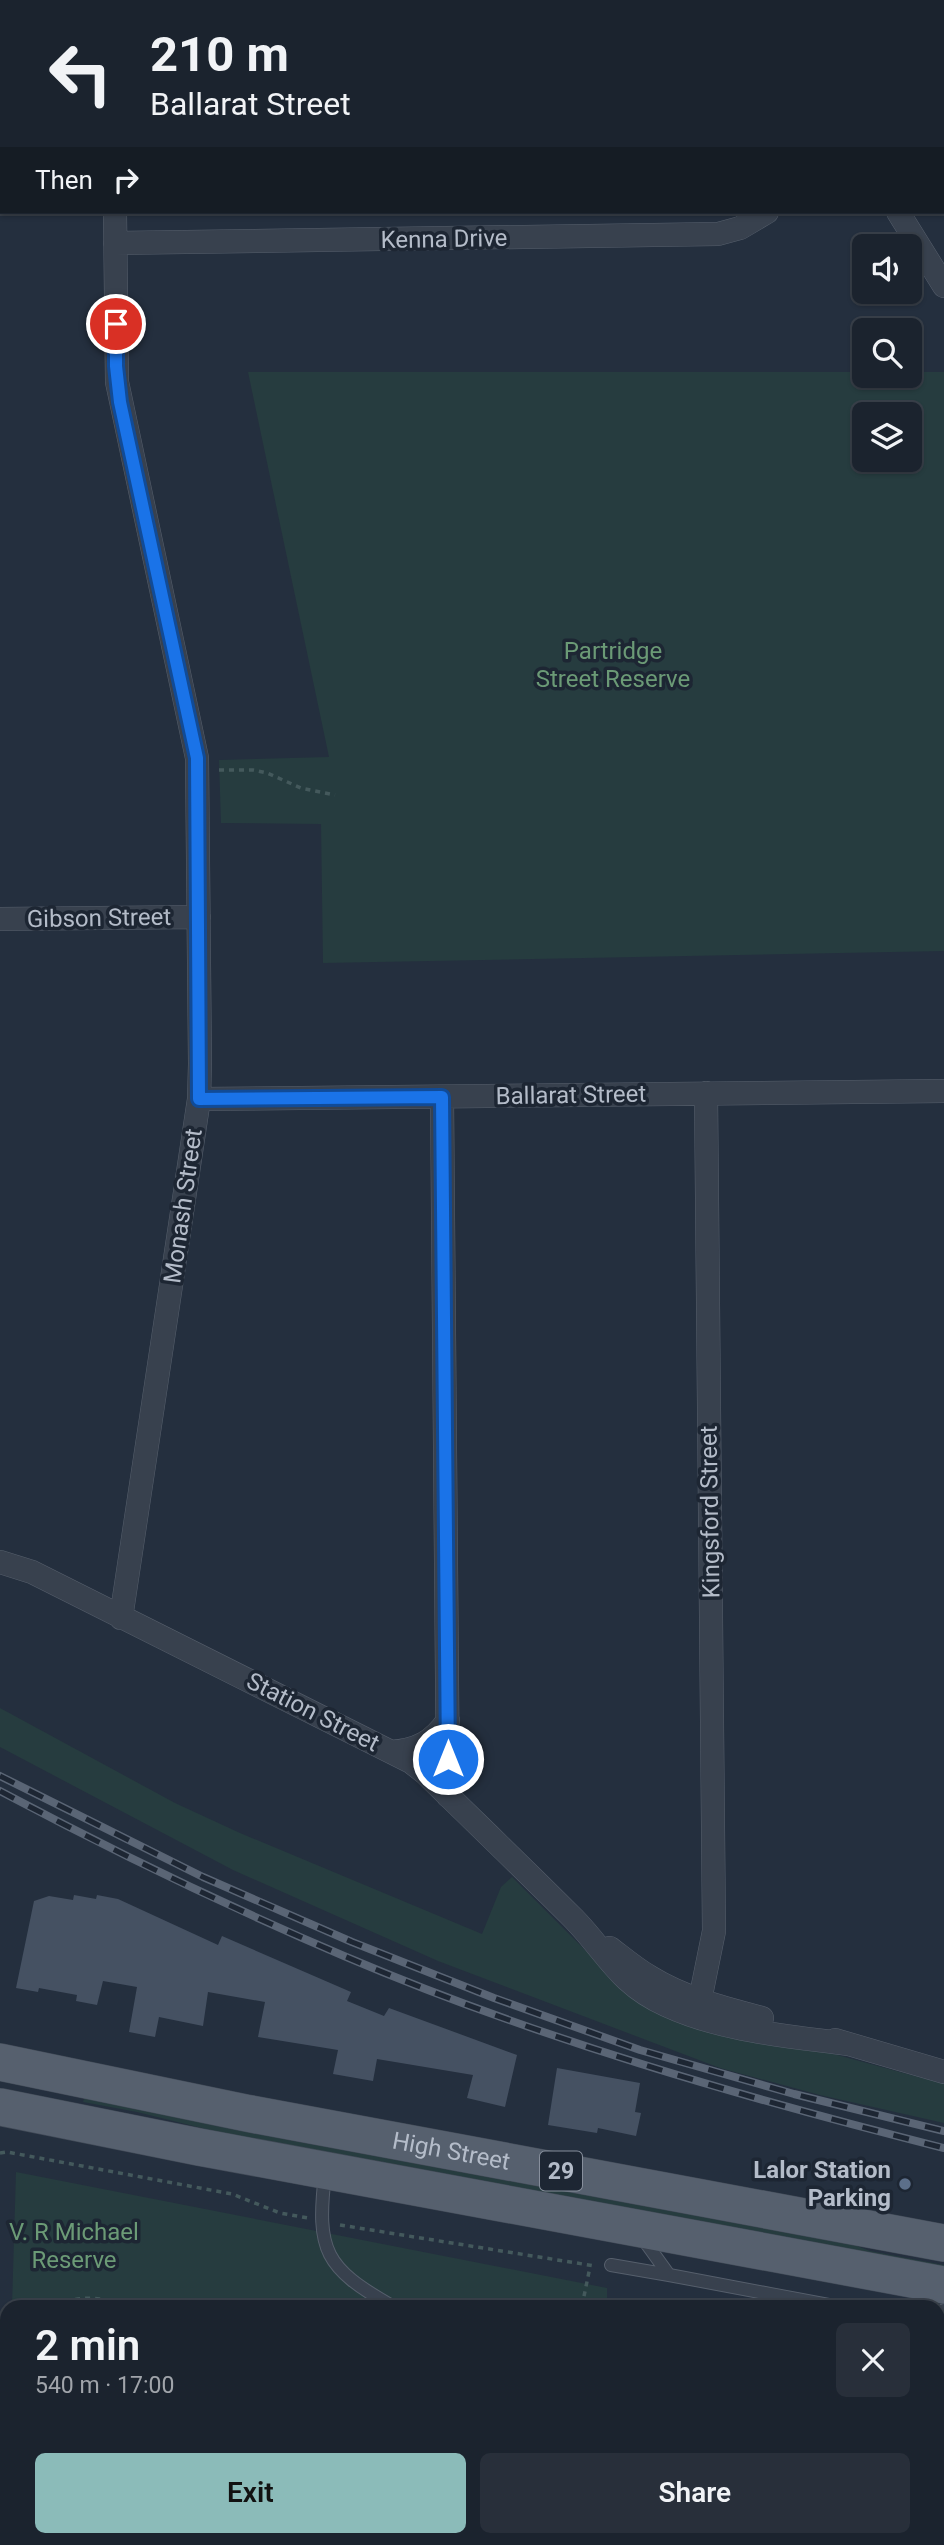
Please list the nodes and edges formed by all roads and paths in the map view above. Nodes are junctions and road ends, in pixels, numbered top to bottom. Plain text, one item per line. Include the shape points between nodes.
1 (115, 214) edge
2 (764, 214) edge
3 (899, 214) edge
4 (115, 243) junction
5 (944, 286) edge
6 (219, 771) dead end
7 (335, 795) dead end
8 (199, 917) junction
9 (0, 919) edge
10 (944, 1091) edge
11 (706, 1093) junction
12 (442, 1097) junction
13 (199, 1099) junction
14 (0, 1562) edge
15 (121, 1618) junction
16 (448, 1720) junction
17 (391, 1752) junction
18 (448, 1796) junction
19 (703, 2007) junction
20 (0, 2062) edge
21 (944, 2072) edge
22 (0, 2107) edge
23 (326, 2170) junction
24 (635, 2227) junction
25 (944, 2243) edge
26 (611, 2265) dead end
27 (590, 2267) dead end
28 (669, 2275) junction
29 (944, 2285) edge
30 (73, 2300) edge
31 (103, 2300) edge
32 (382, 2300) edge
33 (583, 2300) edge
34 (802, 2300) edge

1 - 4 street, Monash Street
2 - 4 street, Kenna Drive via 718,234
3 - 5 street
4 - 8 street, Monash Street via 120,402 197,758
6 - 7 path via 253,770
8 - 9 street, Gibson Street
8 - 13 street, Monash Street
10 - 11 street, Ballarat Street
11 - 12 street, Ballarat Street
11 - 19 street, Kingsford Street via 714,1931
12 - 13 street, Ballarat Street
12 - 16 street
13 - 15 street, Monash Street
14 - 15 street, Station Street via 32,1572
15 - 17 street, Station Street
16 - 17 street via 440,1733 421,1747
16 - 18 street
17 - 18 street, Station Street via 425,1773
18 - 19 street, Station Street via 582,1928 625,1979 667,2006
19 - 21 street, Station Street via 739,2028 848,2044
20 - 25 main road, High Street / 29 via 246,2113
22 - 23 main road, High Street / 29
23 - 24 main road, High Street / 29
23 - 32 lane via 320,2221 329,2254 349,2279
24 - 28 lane
24 - 29 main road, High Street / 29
26 - 28 lane
27 - 33 path
28 - 34 lane
30 - 31 path

